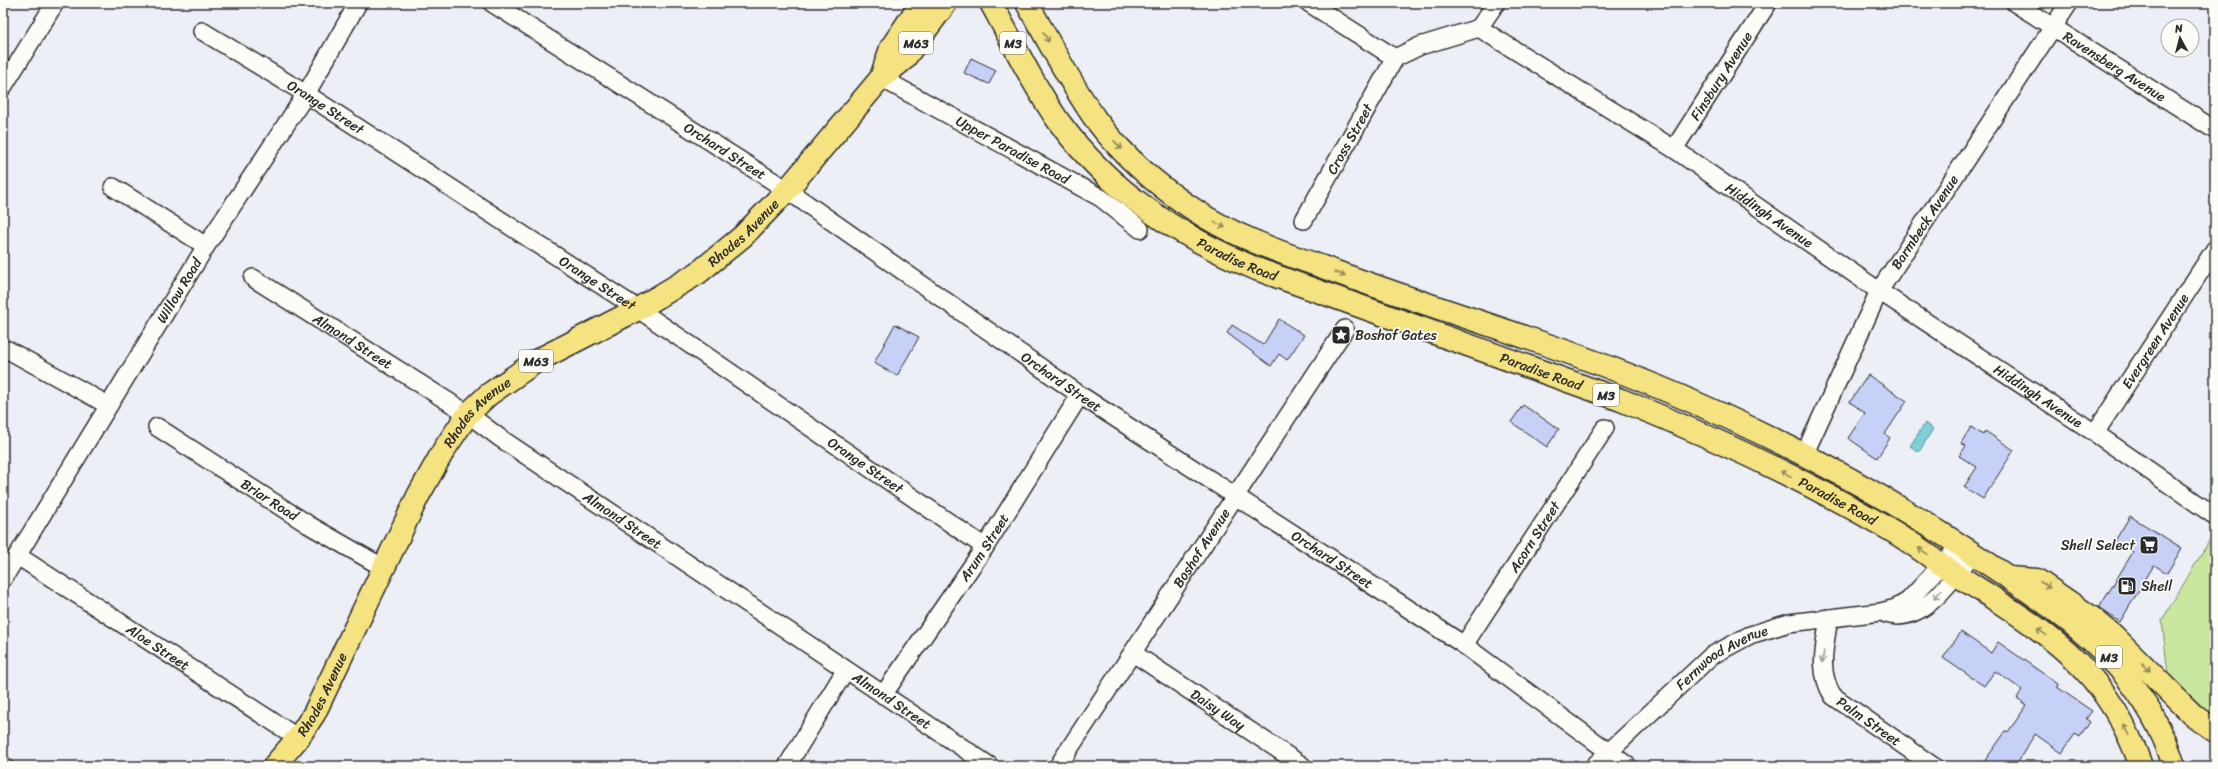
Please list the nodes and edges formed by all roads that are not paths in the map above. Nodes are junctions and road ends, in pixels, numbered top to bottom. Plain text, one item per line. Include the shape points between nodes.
1 (55, 3) edge
2 (358, 3) edge
3 (492, 3) edge
4 (921, 3) edge
5 (946, 3) edge
6 (991, 3) edge
7 (1027, 3) edge
8 (1309, 3) edge
9 (1496, 3) edge
10 (1768, 3) edge
11 (2015, 3) edge
12 (2069, 3) edge
13 (1479, 28) junction
14 (2052, 28) junction
15 (202, 32) dead end
16 (1394, 58) junction
17 (881, 78) junction
18 (3, 87) edge
19 (306, 94) junction
20 (2215, 130) edge
21 (1674, 149) junction
22 (113, 187) dead end
23 (787, 190) junction
24 (1304, 220) dead end
25 (1140, 228) dead end
26 (206, 246) junction
27 (2215, 249) edge
28 (252, 278) dead end
29 (1879, 291) junction
30 (638, 309) junction
31 (1345, 329) dead end
32 (8, 350) dead end
33 (1080, 395) junction
34 (108, 405) junction
35 (468, 414) junction
36 (157, 427) dead end
37 (1605, 428) dead end
38 (2095, 433) junction
39 (1804, 455) junction
40 (1234, 497) junction
41 (2215, 516) edge
42 (985, 547) junction
43 (1966, 549) junction
44 (18, 556) junction
45 (384, 568) junction
46 (1950, 569) junction
47 (2008, 578) junction
48 (3, 579) edge
49 (1829, 618) junction
50 (1464, 645) junction
51 (1133, 653) junction
52 (845, 670) junction
53 (883, 695) junction
54 (2215, 731) edge
55 (298, 738) junction
56 (1608, 752) junction
57 (274, 766) edge
58 (787, 766) edge
59 (990, 766) edge
60 (1058, 766) edge
61 (1303, 766) edge
62 (1594, 766) edge
63 (1628, 766) edge
64 (1933, 766) edge
65 (2141, 766) edge
66 (2174, 766) edge

1 - 18 street
2 - 19 street, Willow Road
3 - 23 street, Orchard Street
4 - 17 main road, Rhodes Avenue / M63 via 891,48
5 - 17 main road, Rhodes Avenue / M63 via 904,60
46 -> 6 main road, Paradise Road / M3 via 1890,530 1798,479 1710,437 1621,400 1215,252 1144,208 1106,174 1059,122
7 -> 39 main road, Paradise Road / M3 via 1096,120 1118,146 1161,186 1210,220 1285,254 1541,342 1621,373 1722,415
8 - 16 street
9 - 13 street
10 - 21 street, Finsbury Avenue
11 - 14 street, Ravensberg Avenue
12 - 14 street, Barmbeck Avenue
13 - 16 street via 1433,42
13 - 21 street, Hiddingh Avenue
14 - 20 street, Ravensberg Avenue
14 - 29 street, Barmbeck Avenue
15 - 19 street, Orange Street
16 - 24 street, Cross Street
17 - 23 main road, Rhodes Avenue / M63
17 - 25 street, Upper Paradise Road via 1100,198
19 - 26 street, Willow Road
19 - 30 street, Orange Street
21 - 29 street, Hiddingh Avenue
22 - 26 street
23 - 30 main road, Rhodes Avenue / M63 via 743,236 698,274
23 - 33 street, Orchard Street
26 - 34 street, Willow Road
27 - 38 street, Evergreen Avenue
28 - 35 street, Almond Street
29 - 38 street, Hiddingh Avenue
29 - 39 street, Barmbeck Avenue
30 - 35 main road, Rhodes Avenue / M63 via 538,360 488,395
30 - 42 street, Orange Street
31 - 40 street, Boshof Avenue
32 - 34 street
33 - 40 street, Orchard Street
33 - 42 street, Arum Street
34 - 44 street, Willow Road
35 - 45 main road, Rhodes Avenue / M63 via 421,490
35 - 52 street, Almond Street
36 - 45 street, Briar Road via 309,525
37 - 50 street, Acorn Street
38 - 41 street, Hiddingh Avenue
39 - 43 main road, Paradise Road / M3 via 1894,504
40 - 50 street, Orchard Street
40 - 51 street, Boshof Avenue
42 - 53 street, Arum Street
43 - 46 street, Fernwood Avenue
43 - 47 main road, Paradise Road / M3
44 - 48 street, Willow Road
44 - 55 street, Aloe Street
45 - 55 main road, Rhodes Avenue / M63 via 334,676
46 - 49 street, Fernwood Avenue via 1926,608 1919,611 1899,616 1880,612
65 -> 46 main road, Paradise Road / M3 via 2115,710 2081,666 2049,637
47 -> 54 main road via 2037,580 2091,618 2114,636 2194,715
47 - 66 main road, Paradise Road / M3 via 2088,638 2117,666 2135,688 2156,722
49 - 56 street, Fernwood Avenue via 1789,623 1750,635 1711,656
49 -> 64 street, Palm Street via 1822,667 1825,682 1832,696
50 - 56 street, Orchard Street
51 - 60 street, Boshof Avenue
51 - 61 street, Daisy Way
52 - 53 street, Almond Street
52 - 58 street
53 - 59 street, Almond Street
55 - 57 main road, Rhodes Avenue / M63
56 - 62 street, Fernwood Avenue
56 - 63 street, Orchard Street

